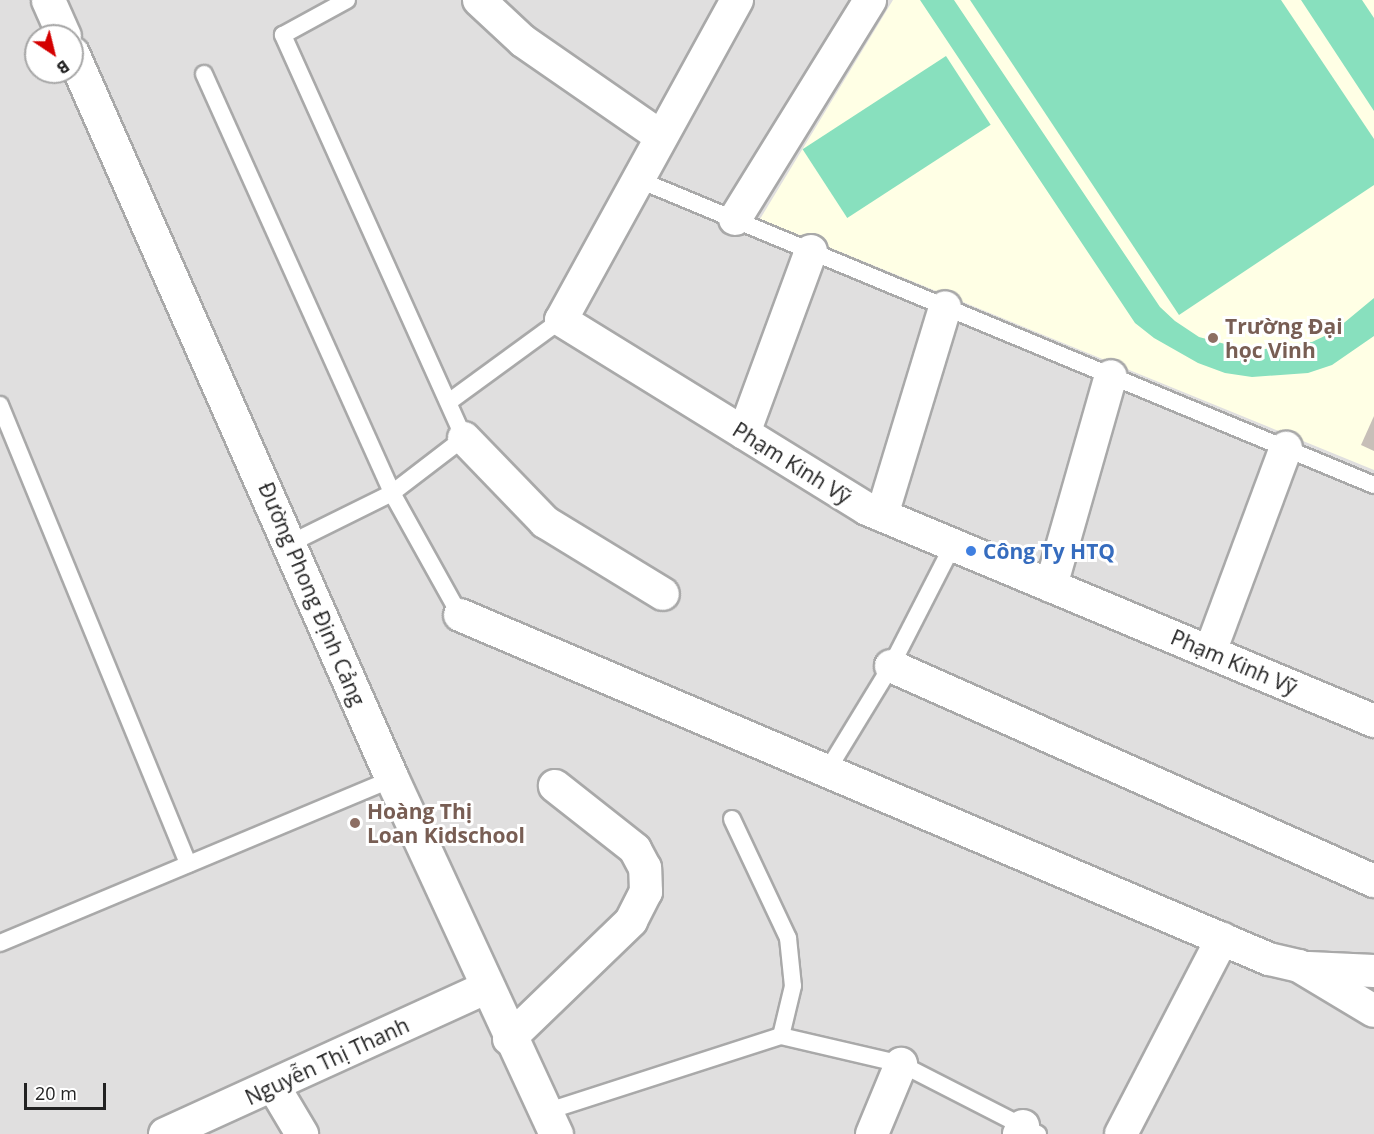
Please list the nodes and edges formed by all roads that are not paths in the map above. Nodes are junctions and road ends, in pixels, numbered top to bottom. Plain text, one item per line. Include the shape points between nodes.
1 (48, 0) edge
2 (347, 0) edge
3 (479, 0) edge
4 (737, 0) edge
5 (870, 0) edge
6 (59, 24) edge
7 (204, 74) dead end
8 (84, 80) edge
9 (660, 136) junction
10 (637, 178) junction
11 (735, 219) junction
12 (811, 251) junction
13 (945, 307) junction
14 (561, 320) junction
15 (1111, 376) junction
16 (450, 401) junction
17 (0, 405) edge
18 (744, 434) junction
19 (464, 438) junction
20 (1286, 448) junction
21 (1374, 485) edge
22 (392, 493) junction
23 (882, 515) junction
24 (291, 543) junction
25 (953, 545) junction
26 (1052, 586) junction
27 (663, 594) dead end
28 (460, 615) joint
29 (1210, 652) junction
30 (891, 666) junction
31 (1374, 721) edge
32 (827, 771) junction
33 (392, 778) junction
34 (555, 786) dead end
35 (732, 819) dead end
36 (188, 864) junction
37 (1374, 881) edge
38 (1222, 939) junction
39 (0, 943) edge
40 (1299, 966) junction
41 (1374, 971) edge
42 (487, 987) junction
43 (1374, 1011) edge
44 (781, 1036) junction
45 (509, 1038) junction
46 (901, 1064) junction
47 (274, 1087) junction
48 (550, 1123) edge
49 (1027, 1131) edge
50 (165, 1134) edge
51 (302, 1134) edge
52 (872, 1134) edge
53 (1121, 1134) edge

1 - 6 street
2 - 16 lane via 284,35
3 - 9 street via 523,41
4 - 9 street
5 - 11 street
7 - 22 lane
8 - 24 street, Đường Phong Định Cảng
9 - 10 street
10 - 11 lane
10 - 14 street
11 - 12 lane
12 - 13 lane
12 - 18 street
13 - 15 lane
13 - 23 street
14 - 16 lane
14 - 18 street, Phạm Kinh Vỹ
15 - 20 lane
15 - 26 street
16 - 19 lane
17 - 36 lane
18 - 23 street, Phạm Kinh Vỹ
19 - 22 lane
19 - 27 street via 545,522
20 - 21 lane
20 - 29 street
22 - 24 lane
22 - 28 lane
23 - 25 street, Phạm Kinh Vỹ
24 - 33 street, Đường Phong Định Cảng
25 - 26 street, Phạm Kinh Vỹ
25 - 30 lane
26 - 29 street, Phạm Kinh Vỹ
28 - 32 street
29 - 31 street, Phạm Kinh Vỹ
30 - 32 lane
30 - 37 street
32 - 38 street
33 - 36 lane
33 - 42 street, Đường Phong Định Cảng
34 - 45 street via 634,849 645,868 646,892 631,921
35 - 44 lane via 788,938 793,986
36 - 39 lane
38 - 40 street via 1269,960
38 - 53 street
40 - 41 street via 1334,972
40 - 43 street
42 - 45 street, Đường Phong Định Cảng
42 - 47 street, Nguyễn Thị Thanh
44 - 46 lane
44 - 48 lane
45 - 48 street, Đường Phong Định Cảng
46 - 49 lane
46 - 52 street
47 - 50 street, Nguyễn Thị Thanh
47 - 51 street

